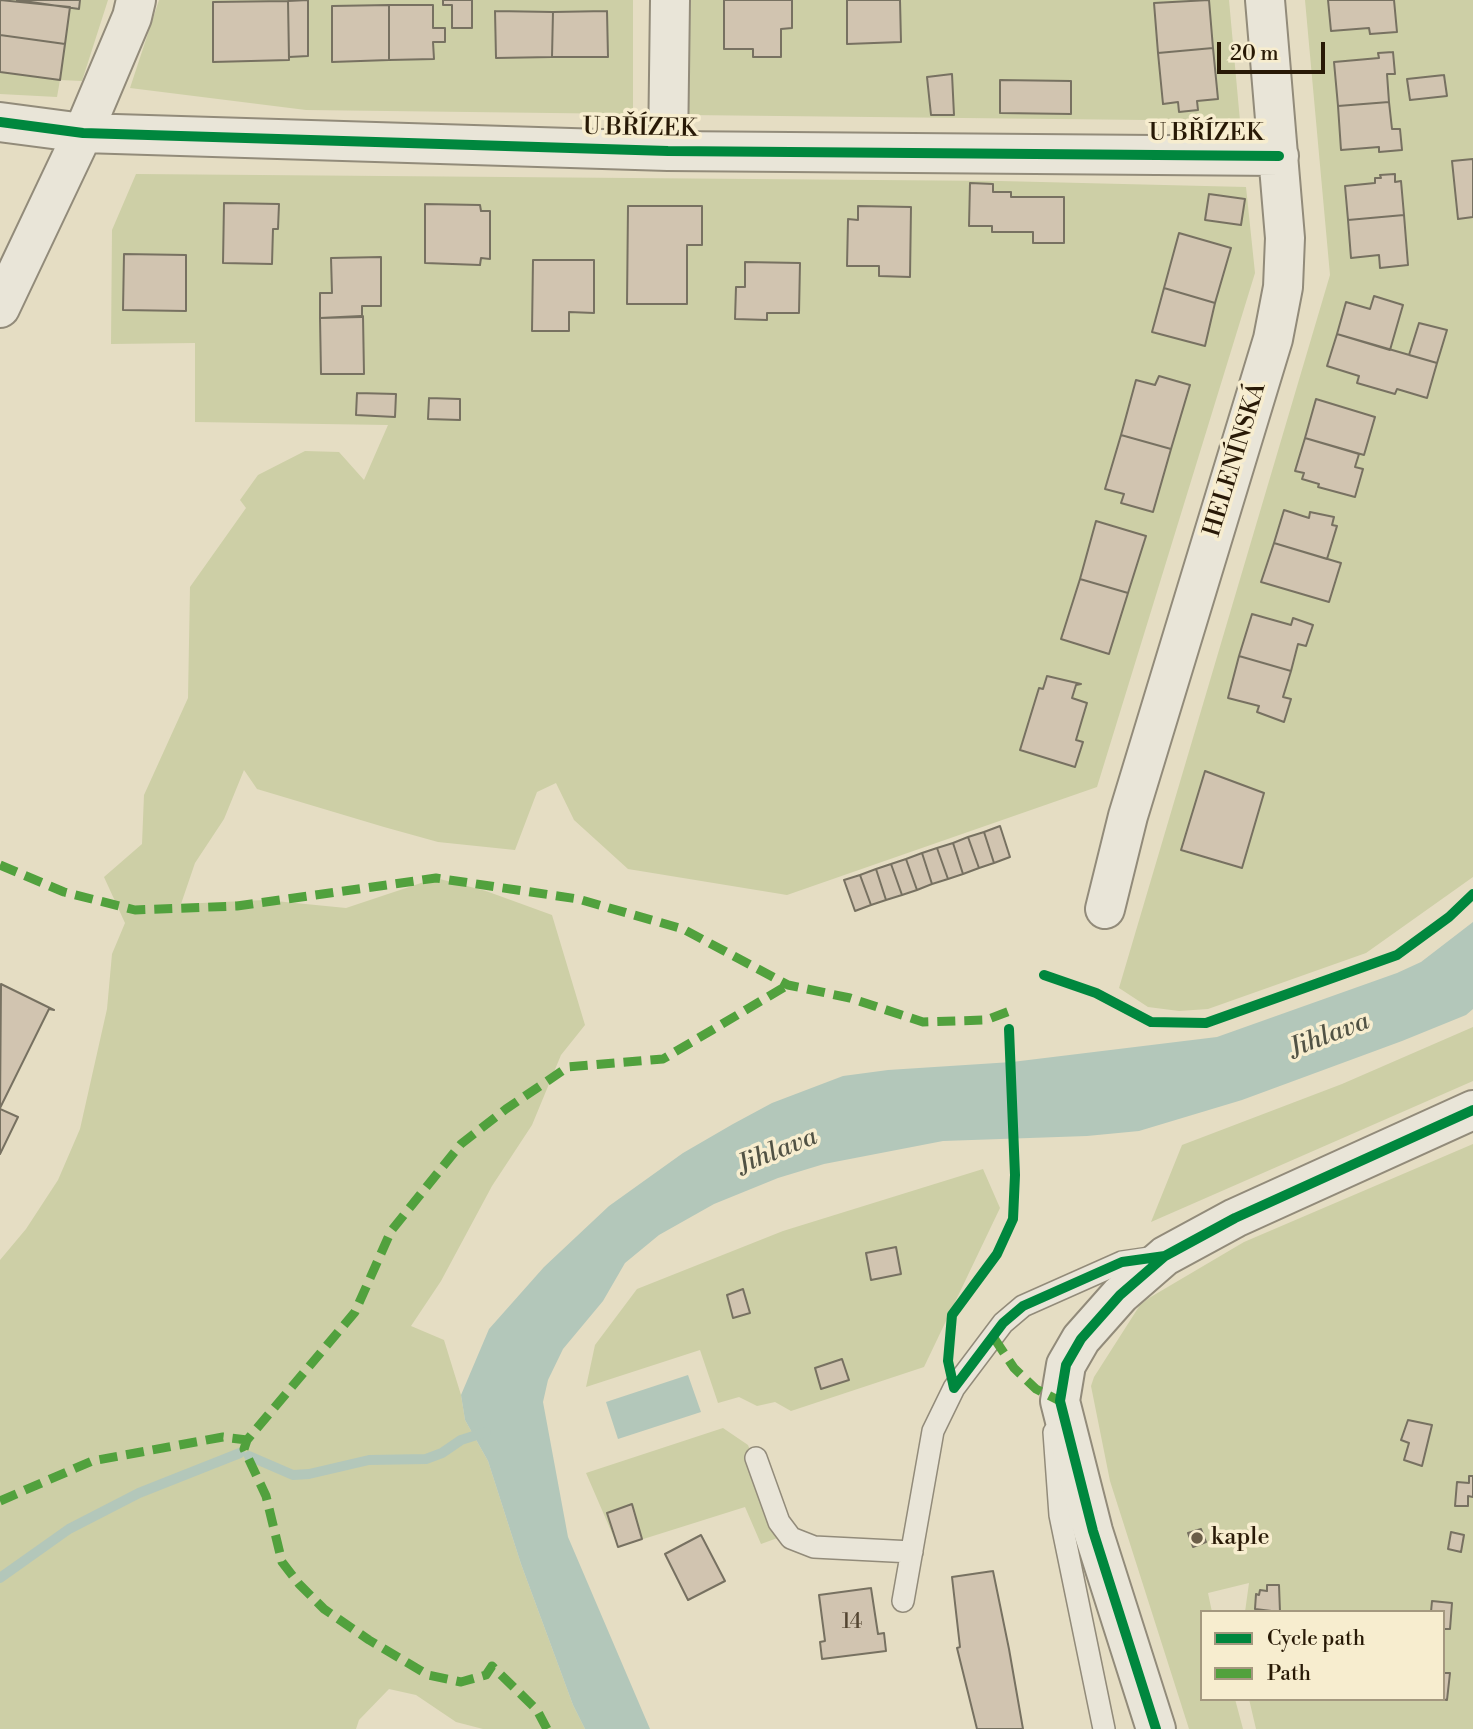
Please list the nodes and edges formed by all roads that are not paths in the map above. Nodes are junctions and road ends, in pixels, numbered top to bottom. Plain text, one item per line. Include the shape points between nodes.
1 (136, 0) edge
2 (670, 0) edge
3 (1265, 0) edge
4 (0, 122) edge
5 (83, 133) junction
6 (668, 151) junction
7 (1279, 156) junction
8 (3, 293) edge
9 (1105, 909) dead end
10 (1473, 1110) edge
11 (1165, 1256) junction
12 (1060, 1401) junction
13 (756, 1458) dead end
14 (912, 1552) junction
15 (903, 1601) dead end
16 (1104, 1729) edge
17 (1156, 1729) edge

1 - 5 street
2 - 6 street
3 - 7 street, HELENÍNSKÁ
4 - 5 street, U BŘÍZEK
5 - 6 street, U BŘÍZEK
5 - 8 street
6 - 7 street, U BŘÍZEK
7 - 9 street, HELENÍNSKÁ via 1285,239 1283,287 1273,339 1128,816
10 - 11 street via 1235,1218
11 - 12 street via 1120,1294 1081,1339 1066,1365
11 - 14 lane via 1122,1262 1080,1279 1023,1306 1003,1323 954,1388 933,1432
12 - 16 lane via 1053,1440 1060,1516
12 - 17 street via 1093,1531
13 - 14 lane via 779,1521 791,1538 814,1547
14 - 15 lane

